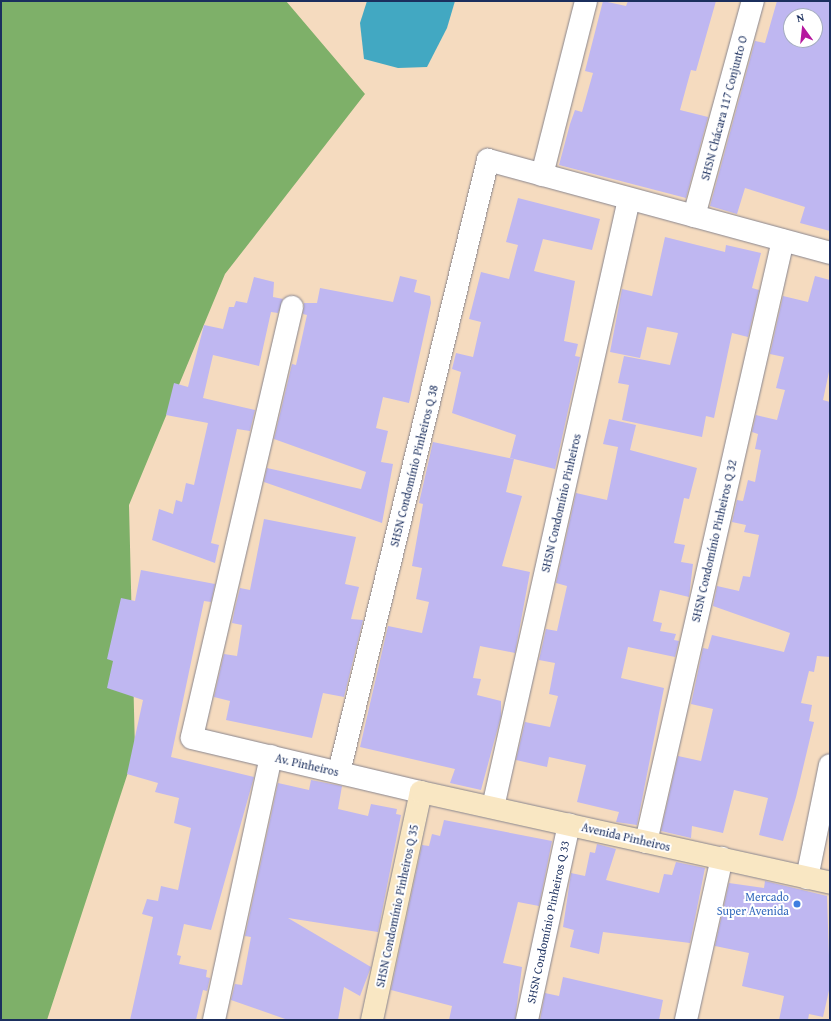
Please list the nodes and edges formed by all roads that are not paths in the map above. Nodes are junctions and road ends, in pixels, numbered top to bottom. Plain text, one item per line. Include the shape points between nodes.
1 (586, 1) edge
2 (753, 1) edge
3 (542, 175) junction
4 (629, 199) junction
5 (694, 216) junction
6 (783, 240) junction
7 (830, 253) edge
8 (292, 307) dead end
9 (271, 756) junction
10 (830, 765) edge
11 (339, 772) junction
12 (421, 792) junction
13 (493, 808) junction
14 (569, 824) junction
15 (646, 842) junction
16 (722, 858) junction
17 (808, 878) junction
18 (830, 883) edge
19 (214, 1020) edge
20 (372, 1020) edge
21 (527, 1020) edge
22 (686, 1020) edge

1 - 3 street
2 - 5 street, SHSN Chácara 117 Conjunto O
3 - 4 street
3 - 11 street, SHSN Condomínio Pinheiros Q 38 via 488,160
4 - 5 street
4 - 13 street, SHSN Condomínio Pinheiros
5 - 6 street
6 - 7 street
6 - 15 street, SHSN Condomínio Pinheiros Q 32
8 - 9 street, Av. Pinheiros via 192,738
9 - 11 street, Av. Pinheiros
9 - 19 street
10 - 17 street
11 - 12 street, Av. Pinheiros
12 - 13 street, Avenida Pinheiros
12 - 20 street, SHSN Condomínio Pinheiros Q 35
13 - 14 street, Avenida Pinheiros
14 - 15 street, Avenida Pinheiros
14 - 21 street, SHSN Condomínio Pinheiros Q 33
15 - 16 street, Avenida Pinheiros
16 - 17 street, Avenida Pinheiros
16 - 22 street
17 - 18 street, Avenida Pinheiros

